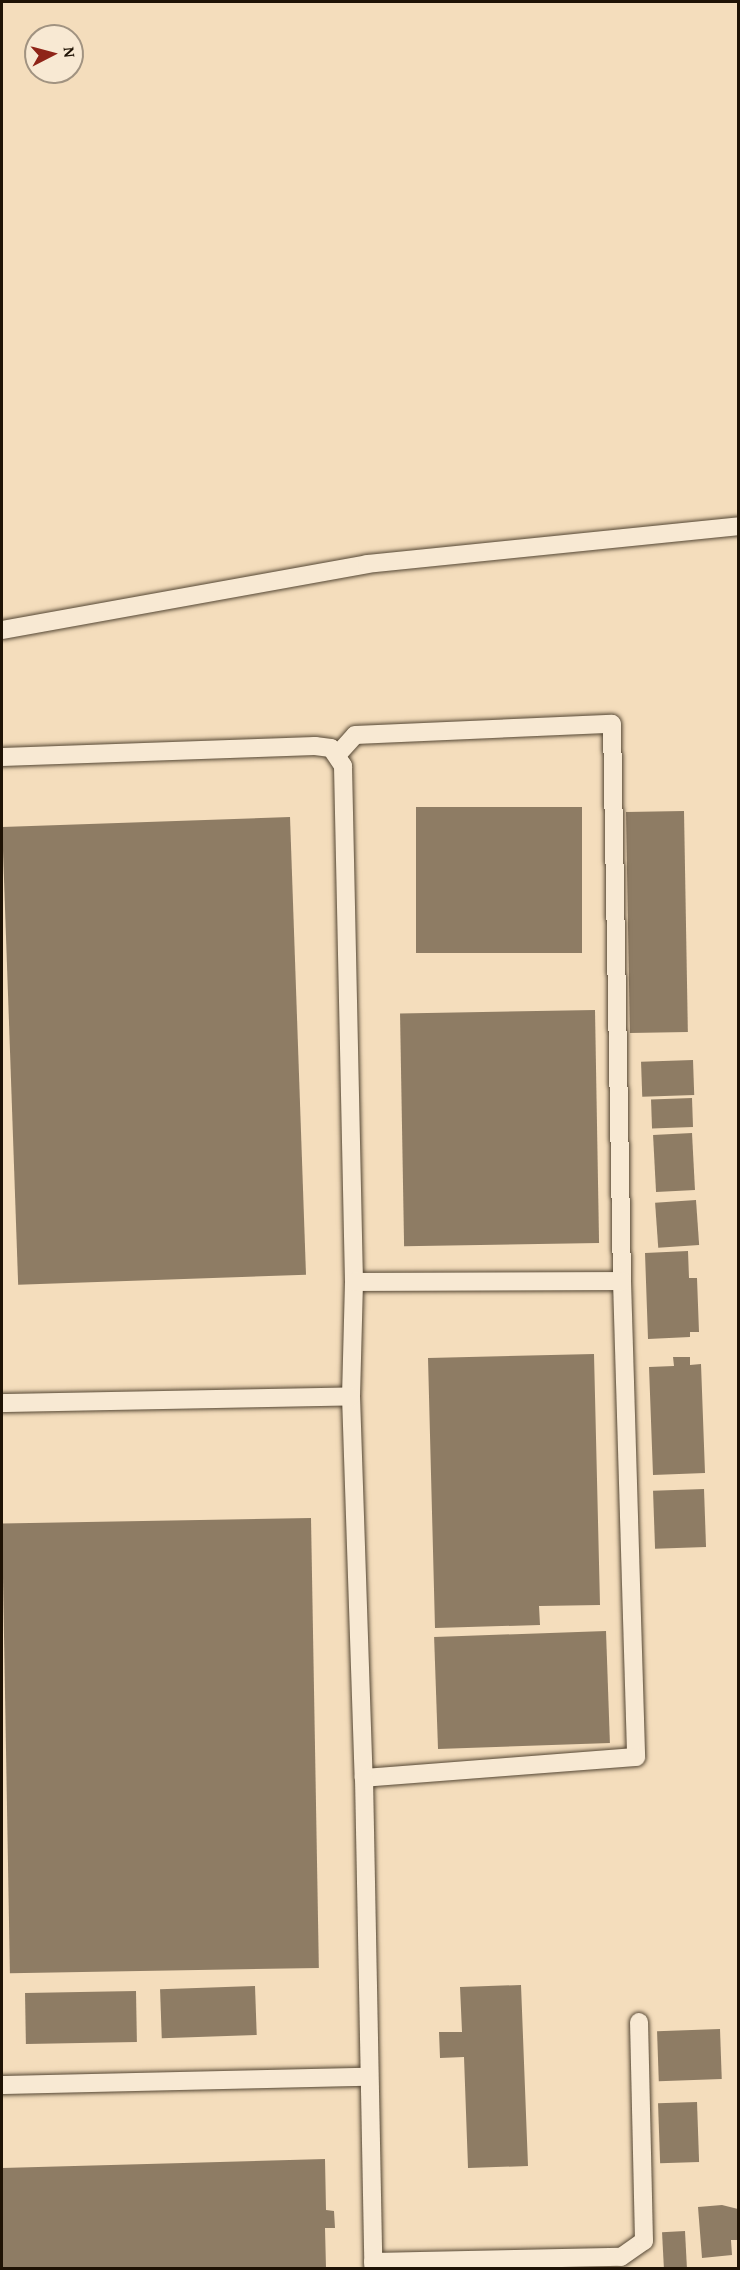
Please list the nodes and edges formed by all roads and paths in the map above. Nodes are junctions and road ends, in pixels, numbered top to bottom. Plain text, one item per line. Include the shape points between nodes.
1 (738, 525) edge
2 (2, 630) edge
3 (338, 754) junction
4 (2, 757) edge
5 (622, 1281) junction
6 (354, 1282) junction
7 (351, 1396) junction
8 (2, 1403) edge
9 (364, 1778) junction
10 (639, 2022) dead end
11 (368, 2077) junction
12 (2, 2085) edge
13 (373, 2265) edge

1 - 2 lane via 367,564
3 - 4 lane via 315,746
3 - 5 lane via 356,735 612,723
3 - 6 lane via 343,766
5 - 6 lane
5 - 9 lane via 636,1757
6 - 7 lane
7 - 8 lane
7 - 9 lane
9 - 11 lane
10 - 13 lane via 644,2241 621,2257
11 - 12 lane
11 - 13 lane

